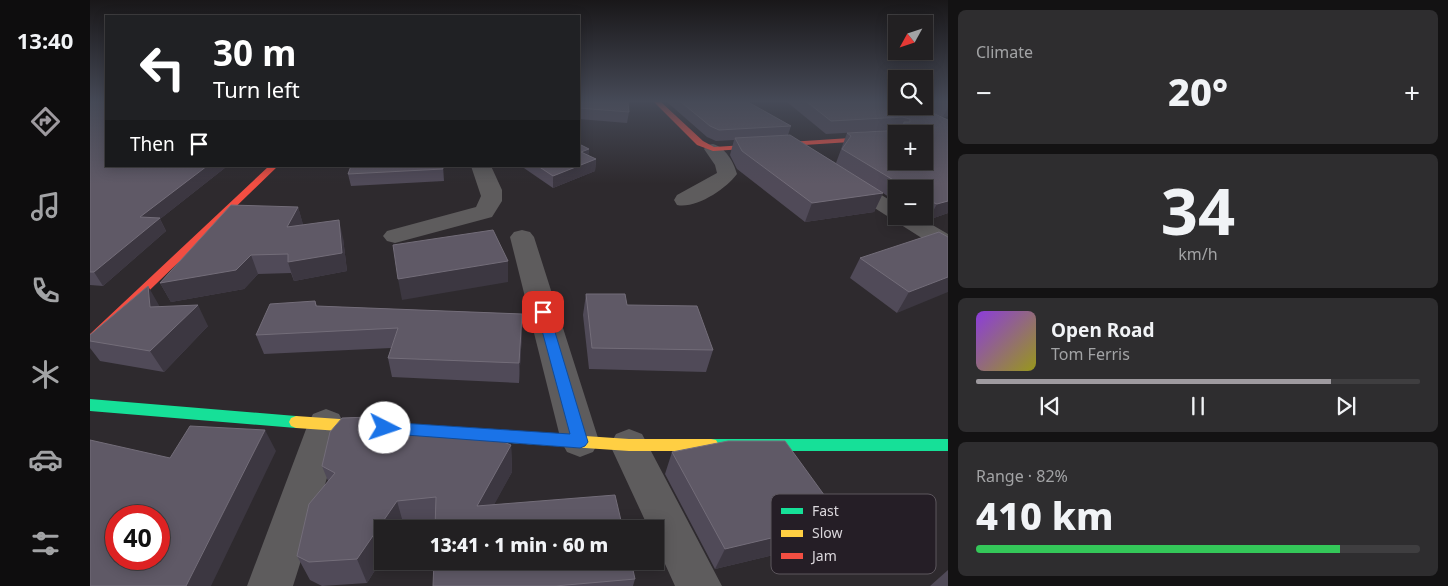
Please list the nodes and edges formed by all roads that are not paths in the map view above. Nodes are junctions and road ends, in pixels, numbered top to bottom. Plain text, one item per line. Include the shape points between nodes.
1 (685, 129) edge
2 (888, 138) edge
3 (791, 145) junction
4 (713, 148) junction
5 (273, 167) edge
6 (481, 167) edge
7 (686, 200) dead end
8 (888, 209) edge
9 (915, 225) edge
10 (395, 236) dead end
11 (522, 237) dead end
12 (948, 244) edge
13 (90, 341) edge
14 (90, 405) edge
15 (326, 424) junction
16 (580, 442) junction
17 (629, 445) junction
18 (948, 445) edge
19 (270, 586) edge
20 (699, 586) edge

1 - 4 street via 700,143
2 - 3 street
3 - 4 street
3 - 8 street
4 - 7 street via 725,165 727,174 721,181
5 - 13 street
6 - 10 street via 494,199 484,212
9 - 12 street
11 - 16 street
14 - 15 street
15 - 16 street
15 - 19 street
16 - 17 street
17 - 18 street
17 - 20 street

